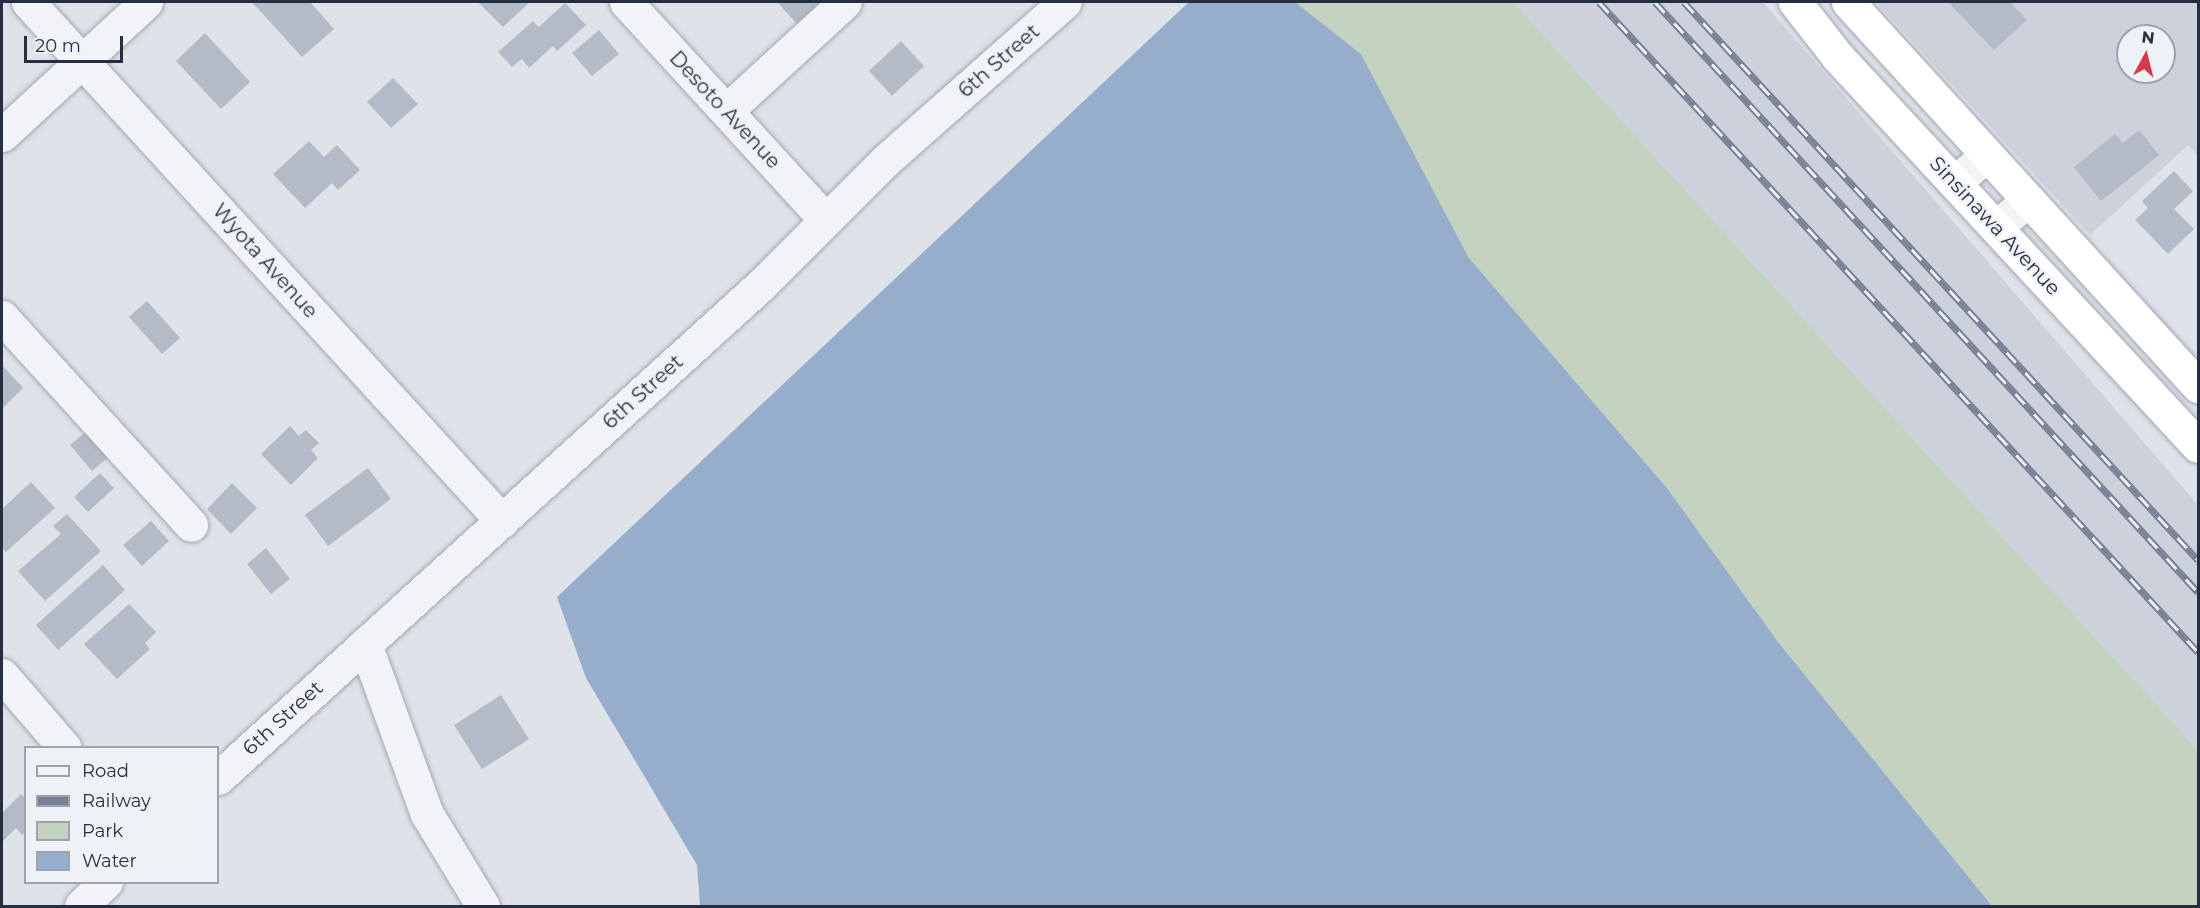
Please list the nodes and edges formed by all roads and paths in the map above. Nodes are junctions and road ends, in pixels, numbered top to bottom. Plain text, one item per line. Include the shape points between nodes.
1 (28, 2) edge
2 (146, 2) edge
3 (626, 2) edge
4 (845, 2) edge
5 (1065, 2) edge
6 (1795, 2) edge
7 (1848, 2) edge
8 (82, 61) junction
9 (726, 111) junction
10 (2, 135) edge
11 (1987, 155) junction
12 (1955, 182) junction
13 (2028, 200) junction
14 (825, 219) junction
15 (1996, 227) junction
16 (2, 317) edge
17 (2199, 386) edge
18 (2199, 446) edge
19 (502, 521) junction
20 (191, 525) dead end
21 (365, 644) junction
22 (2, 675) edge
23 (64, 746) edge
24 (219, 777) edge
25 (104, 884) edge
26 (81, 906) edge
27 (483, 906) edge

1 - 8 street, Wyota Avenue
2 - 8 street
3 - 9 street, Desoto Avenue
4 - 9 street
5 - 14 street, 6th Street
6 - 12 highway, Sinsinawa Avenue via 1838,56
7 - 11 highway, Sinsinawa Avenue
8 - 10 street
8 - 19 street, Wyota Avenue
9 - 14 street, Desoto Avenue
11 - 12 street
11 - 13 highway, Sinsinawa Avenue
12 - 15 highway, Sinsinawa Avenue
13 - 15 street
13 - 17 highway, Sinsinawa Avenue
14 - 19 street, 6th Street via 761,285
15 - 18 highway, Sinsinawa Avenue
16 - 20 street
19 - 21 street, 6th Street
21 - 24 street, 6th Street
21 - 27 street via 427,814
22 - 23 street
25 - 26 street

